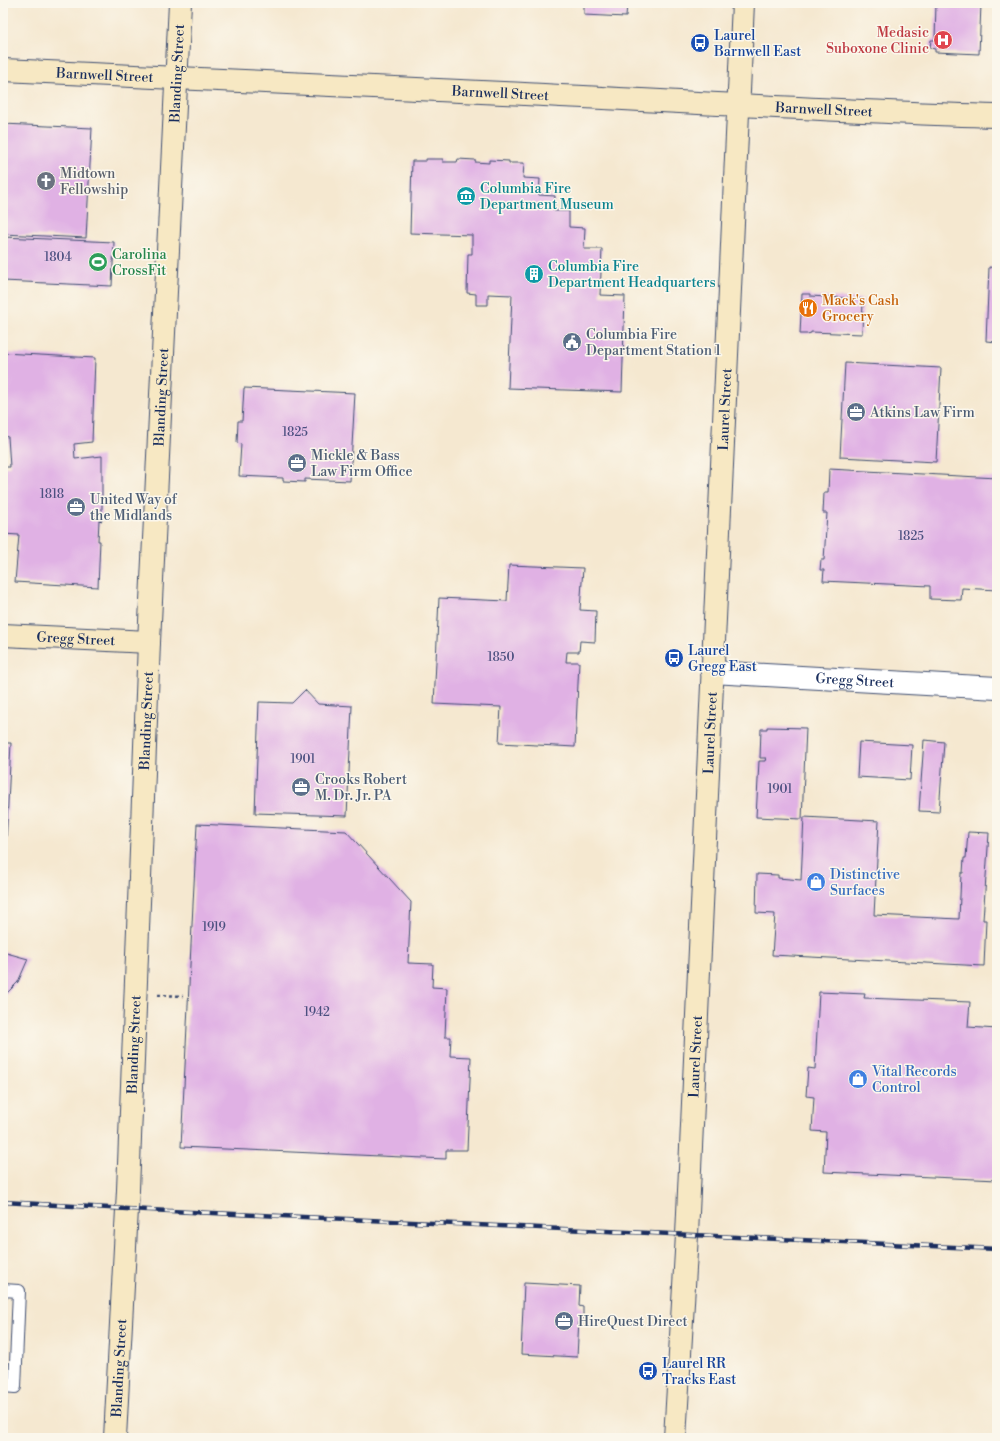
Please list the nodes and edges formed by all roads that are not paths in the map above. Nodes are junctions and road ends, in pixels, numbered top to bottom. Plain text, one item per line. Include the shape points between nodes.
1 (180, 3) edge
2 (743, 3) edge
3 (3, 70) edge
4 (176, 79) junction
5 (738, 106) junction
6 (997, 116) edge
7 (3, 635) edge
8 (149, 642) junction
9 (712, 672) junction
10 (997, 688) edge
11 (3, 1290) edge
12 (3, 1386) edge
13 (115, 1438) edge
14 (675, 1438) edge

1 - 4 street, Blanding Street
2 - 5 street, Laurel Street
3 - 4 street, Barnwell Street
4 - 5 street, Barnwell Street via 495,92
4 - 8 street, Blanding Street
5 - 6 street, Barnwell Street
5 - 9 street, Laurel Street
7 - 8 street, Gregg Street
8 - 13 street, Blanding Street via 128,1190
9 - 10 street, Gregg Street
9 - 14 street, Laurel Street via 687,1235
11 - 12 lane via 19,1291 16,1386

